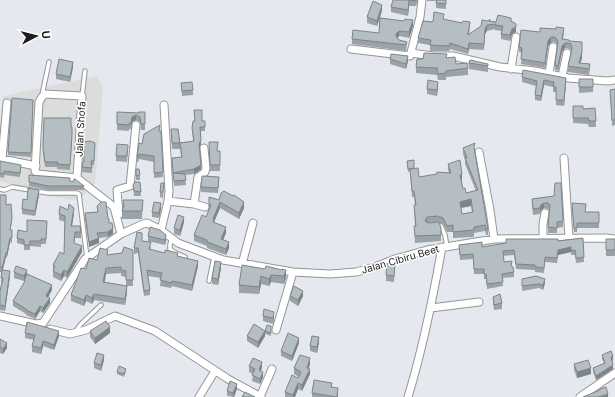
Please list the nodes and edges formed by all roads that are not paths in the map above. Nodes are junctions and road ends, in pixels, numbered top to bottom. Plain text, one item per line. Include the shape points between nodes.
1 (422, 0) edge
2 (516, 37) dead end
3 (553, 47) dead end
4 (352, 49) dead end
5 (411, 53) junction
6 (567, 53) dead end
7 (49, 62) dead end
8 (511, 68) junction
9 (85, 71) dead end
10 (549, 74) junction
11 (562, 76) junction
12 (615, 80) edge
13 (42, 96) junction
14 (82, 96) junction
15 (7, 103) dead end
16 (164, 105) dead end
17 (136, 125) dead end
18 (204, 148) dead end
19 (479, 152) dead end
20 (564, 158) dead end
21 (36, 166) junction
22 (77, 178) junction
23 (0, 189) edge
24 (168, 201) junction
25 (194, 204) junction
26 (205, 207) dead end
27 (545, 213) dead end
28 (117, 218) junction
29 (253, 223) dead end
30 (433, 225) edge
31 (160, 230) junction
32 (121, 234) junction
33 (172, 238) junction
34 (543, 238) junction
35 (569, 238) junction
36 (494, 239) junction
37 (615, 239) edge
38 (444, 247) junction
39 (185, 257) edge
40 (214, 257) junction
41 (87, 258) junction
42 (242, 264) junction
43 (293, 272) junction
44 (209, 281) dead end
45 (479, 302) dead end
46 (101, 305) dead end
47 (431, 308) junction
48 (0, 316) edge
49 (36, 324) junction
50 (276, 330) dead end
51 (75, 333) junction
52 (272, 369) dead end
53 (215, 371) junction
54 (615, 373) edge
55 (199, 397) edge
56 (261, 397) edge
57 (408, 397) edge
58 (580, 397) edge

1 - 5 street via 420,17 410,44
2 - 8 street
3 - 10 street
4 - 5 street via 408,56 411,56
5 - 8 street via 453,56
6 - 11 street
7 - 13 lane
8 - 10 street
9 - 14 lane
10 - 11 street
11 - 12 street
13 - 14 street, Jalan Shofa
13 - 21 street via 39,102
14 - 22 street, Jalan Shofa
15 - 21 street via 2,159
16 - 24 street
17 - 28 street via 130,186 117,190
18 - 25 street via 206,168 198,177
19 - 36 street
20 - 35 street
21 - 22 street via 35,171 38,174
22 - 28 street via 114,207
23 - 41 lane via 12,187 48,193 79,194
24 - 25 street
24 - 31 street
25 - 26 street
27 - 34 street
28 - 32 street
29 - 42 street
30 - 38 lane via 441,226 445,235
31 - 32 street, Jalan Cibiru Beet via 148,223
31 - 33 street, Jalan Cibiru Beet
32 - 41 street, Jalan Cibiru Beet
33 - 39 lane via 170,249
33 - 40 street, Jalan Cibiru Beet
34 - 35 street, Jalan Cibiru Beet
34 - 36 street, Jalan Cibiru Beet
35 - 37 street, Jalan Cibiru Beet
36 - 38 street, Jalan Cibiru Beet
38 - 43 street, Jalan Cibiru Beet via 356,272
38 - 47 street
40 - 42 street, Jalan Cibiru Beet
40 - 44 lane
41 - 49 street, Jalan Cibiru Beet via 46,320
42 - 43 street, Jalan Cibiru Beet
43 - 50 street
45 - 47 street
46 - 51 lane
47 - 57 street
48 - 49 street
49 - 51 street via 70,334
51 - 53 street via 115,316 155,331
52 - 56 street
53 - 55 street
53 - 56 street
54 - 58 street

